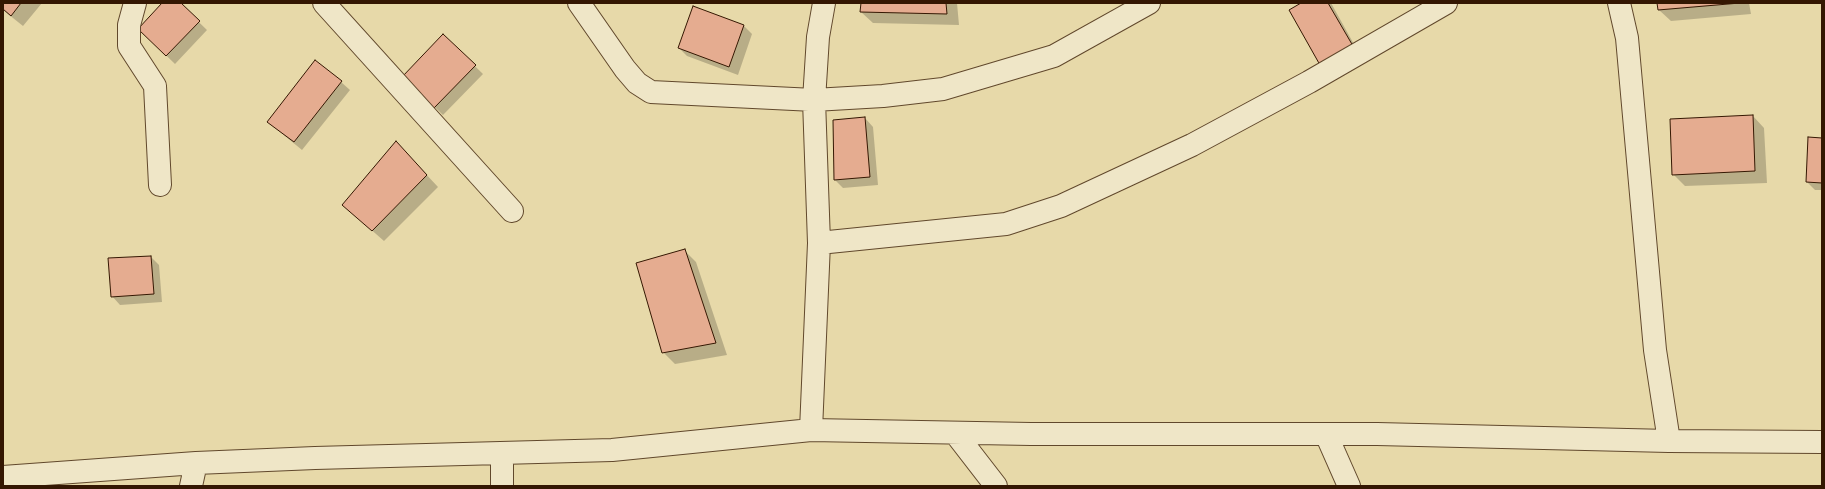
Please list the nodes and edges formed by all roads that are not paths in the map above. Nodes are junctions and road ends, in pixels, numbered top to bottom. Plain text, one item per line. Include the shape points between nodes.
1 (135, 3) edge
2 (324, 3) edge
3 (580, 3) edge
4 (824, 3) edge
5 (1149, 3) edge
6 (1446, 3) edge
7 (1619, 3) edge
8 (814, 100) junction
9 (160, 186) dead end
10 (512, 211) dead end
11 (818, 243) junction
12 (811, 430) junction
13 (955, 433) junction
14 (1326, 434) junction
15 (1669, 441) junction
16 (1822, 442) edge
17 (502, 453) junction
18 (196, 463) junction
19 (3, 477) edge
20 (191, 486) edge
21 (502, 486) edge
22 (996, 486) edge
23 (1349, 486) edge

1 - 9 street via 129,26 129,46 155,86
2 - 10 street
3 - 8 street via 625,69 637,83 651,92
4 - 8 street via 818,36
5 - 8 street via 1054,56 943,89
6 - 11 street via 1309,82 1199,141 1061,206 1006,224
7 - 15 street via 1627,38 1655,350
8 - 11 street
11 - 12 street
12 - 13 street
12 - 17 street via 612,450
13 - 14 street
13 - 22 street
14 - 15 street
14 - 23 street
15 - 16 street
17 - 18 street
17 - 21 street
18 - 19 street
18 - 20 street

